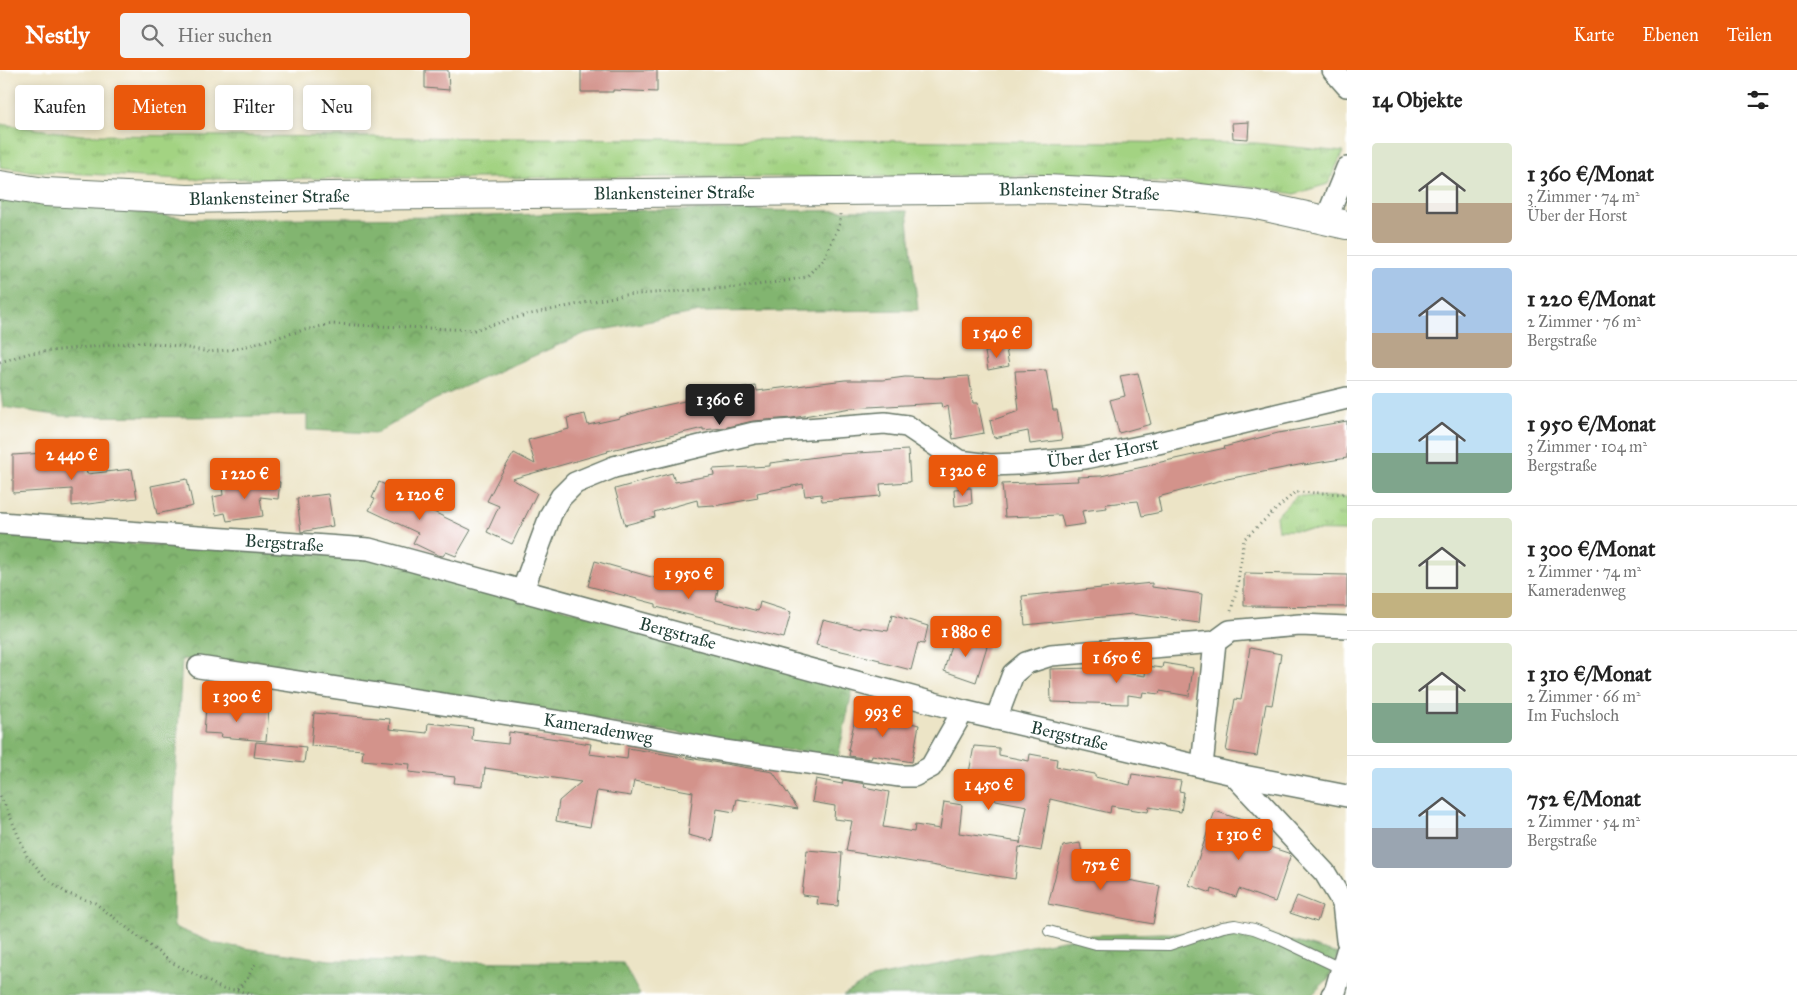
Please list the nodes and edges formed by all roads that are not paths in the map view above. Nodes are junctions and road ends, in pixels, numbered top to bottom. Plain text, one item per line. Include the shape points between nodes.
1 (1333, 70) edge
2 (1347, 86) edge
3 (1347, 168) edge
4 (0, 185) edge
5 (1336, 222) edge
6 (1347, 398) edge
7 (0, 524) edge
8 (522, 592) junction
9 (1347, 627) edge
10 (1222, 636) junction
11 (199, 667) dead end
12 (963, 711) junction
13 (996, 719) junction
14 (1202, 766) junction
15 (1233, 774) junction
16 (1347, 796) edge
17 (1049, 931) dead end
18 (1347, 940) edge
19 (1345, 960) edge
20 (1332, 995) edge

1 - 2 street
3 - 5 street
4 - 5 main road, Blankensteiner Straße via 45,192 187,200 1046,189 1172,194 1252,204
6 - 8 street, Über der Horst via 1085,458 1017,464 959,461 907,426 885,423 754,433 614,467 575,483 551,514
7 - 8 street, Bergstraße via 369,549
8 - 12 street, Bergstraße
9 - 10 street via 1300,626
10 - 13 street via 1051,655 1026,663 1013,674
10 - 14 street
11 - 12 street, Kameradenweg via 900,776 914,776 931,767
12 - 13 street, Bergstraße
13 - 14 street, Bergstraße
14 - 15 street, Bergstraße
15 - 16 street, Bergstraße
15 - 18 street via 1325,874 1343,903
17 - 19 lane via 1096,944 1168,945 1236,925
19 - 20 street

